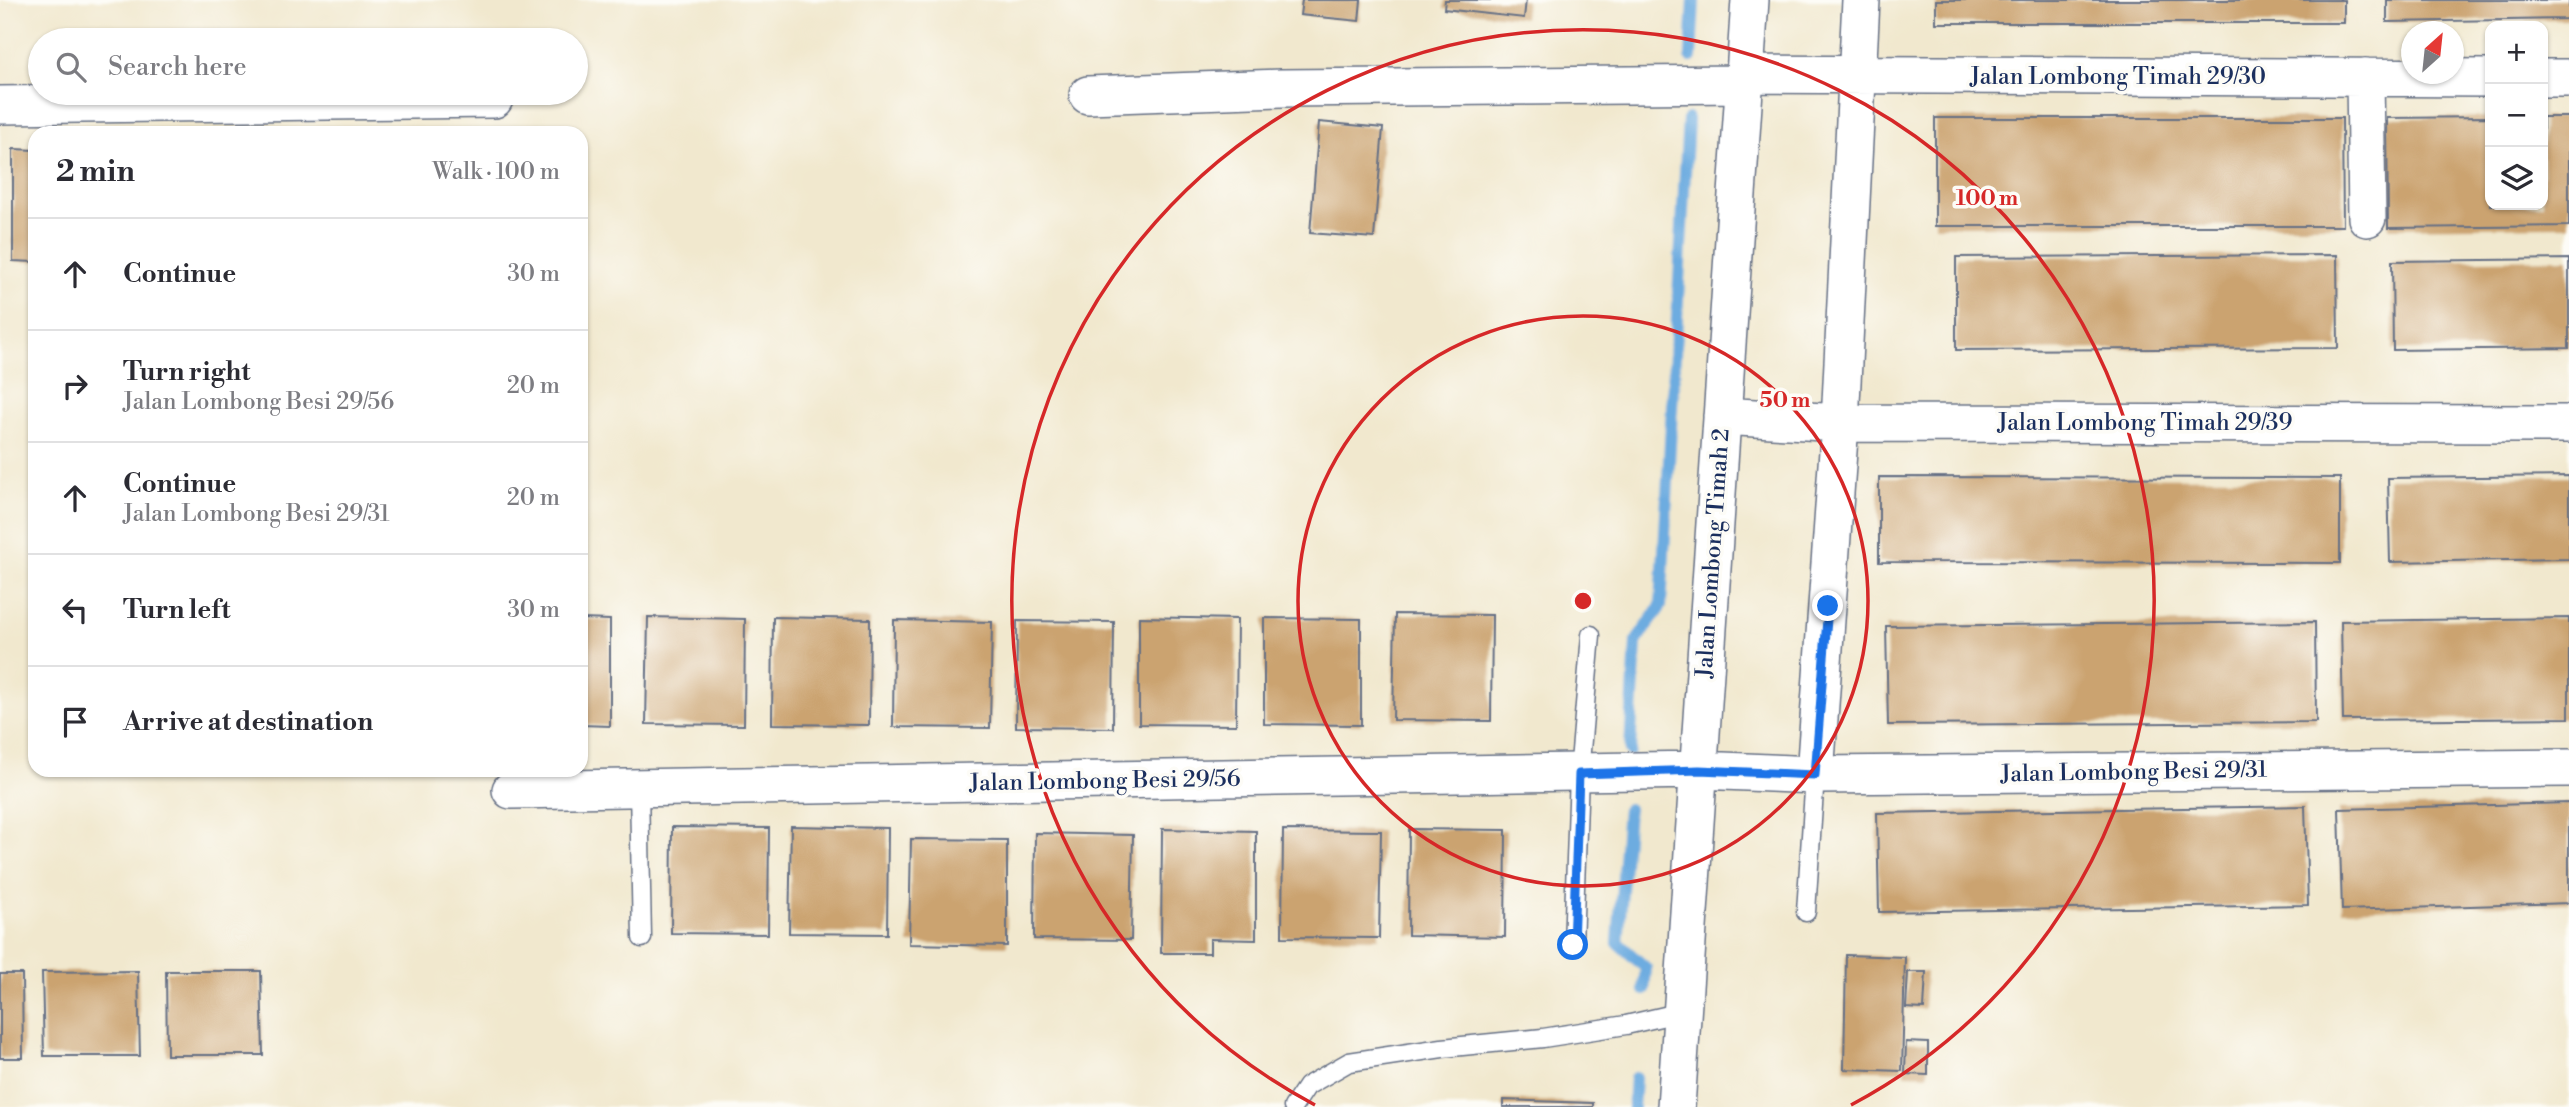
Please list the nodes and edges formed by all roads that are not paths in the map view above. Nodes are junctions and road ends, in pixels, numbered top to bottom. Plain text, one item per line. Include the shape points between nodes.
1 (1750, 0) edge
2 (1861, 0) edge
3 (1857, 76) junction
4 (2365, 77) junction
5 (2485, 78) edge
6 (2548, 78) edge
7 (2569, 78) edge
8 (1745, 79) junction
9 (1088, 95) dead end
10 (0, 105) edge
11 (28, 105) edge
12 (2367, 218) dead end
13 (1722, 416) junction
14 (1840, 423) junction
15 (2569, 424) edge
16 (1591, 635) dead end
17 (2569, 768) edge
18 (1699, 770) junction
19 (1579, 774) junction
20 (1815, 775) junction
21 (639, 788) junction
22 (511, 790) dead end
23 (1806, 912) dead end
24 (642, 938) dead end
25 (1573, 945) dead end
26 (1682, 1012) junction
27 (1293, 1107) edge
28 (1676, 1107) edge

1 - 8 street, Jalan Lombong Timah 2
2 - 3 street
3 - 4 street, Jalan Lombong Timah 29/30
3 - 8 street, Jalan Lombong Timah 29/30
3 - 14 street
4 - 5 street, Jalan Lombong Timah 29/30
4 - 12 street
6 - 7 street
8 - 9 street, Jalan Lombong Timah 29/30
8 - 13 street, Jalan Lombong Timah 2
10 - 11 street
13 - 14 street, Jalan Lombong Timah 29/39
13 - 18 street, Jalan Lombong Timah 2
14 - 15 street, Jalan Lombong Timah 29/39
14 - 20 street
16 - 19 lane
17 - 20 street, Jalan Lombong Besi 29/31
18 - 19 street, Jalan Lombong Besi 29/56
18 - 20 street, Jalan Lombong Besi 29/31
18 - 26 street, Jalan Lombong Timah 2
19 - 21 street, Jalan Lombong Besi 29/56
19 - 25 lane
20 - 23 lane
21 - 22 street, Jalan Lombong Besi 29/56
21 - 24 lane
26 - 27 lane via 1544,1038 1349,1062 1307,1086
26 - 28 street, Jalan Lombong Timah 2

